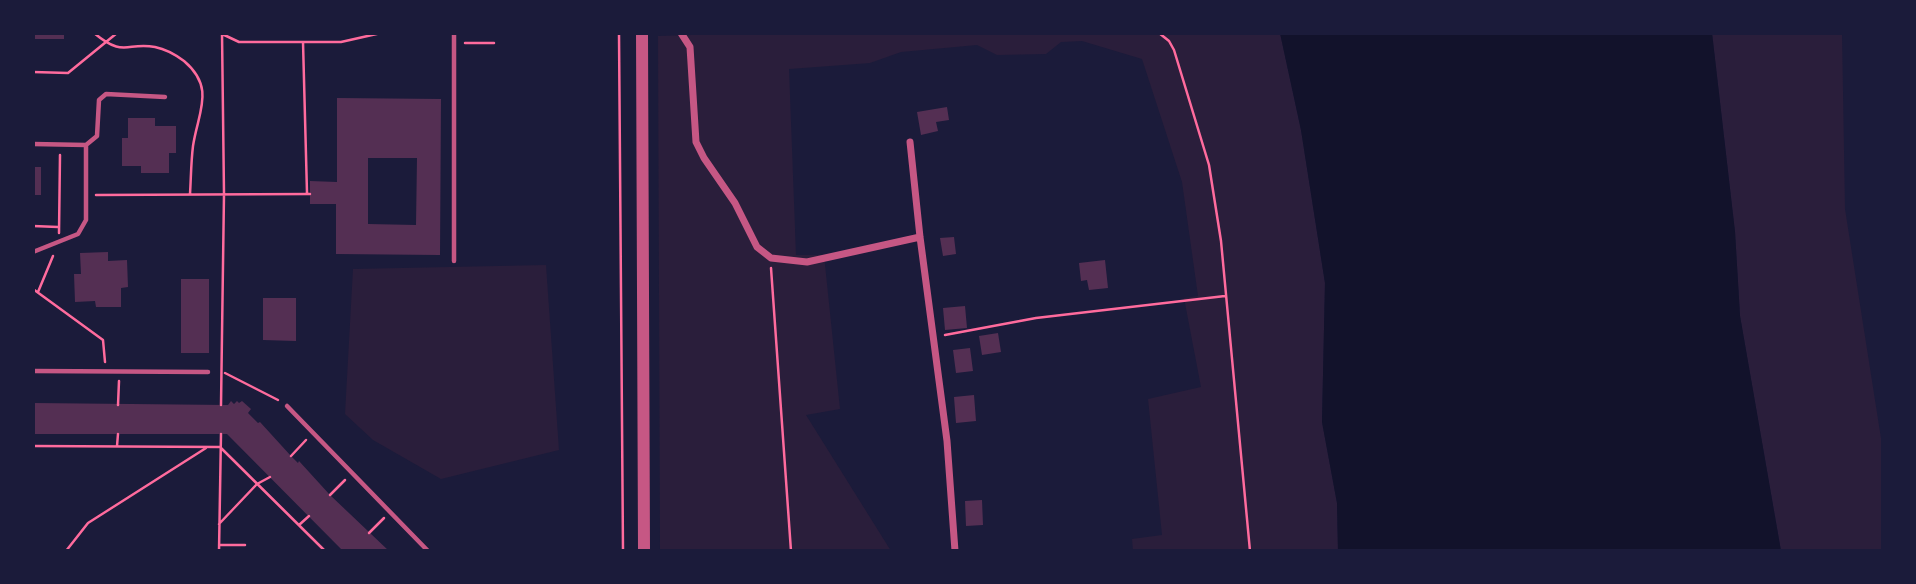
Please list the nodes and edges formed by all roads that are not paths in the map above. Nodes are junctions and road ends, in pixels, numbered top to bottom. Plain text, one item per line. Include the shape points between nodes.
1 (454, 33) edge
2 (642, 33) edge
3 (681, 33) edge
4 (165, 97) dead end
5 (910, 142) dead end
6 (33, 144) edge
7 (86, 145) junction
8 (920, 237) junction
9 (33, 252) edge
10 (454, 261) dead end
11 (33, 371) edge
12 (208, 372) road end
13 (287, 406) road end
14 (428, 551) edge
15 (644, 551) edge
16 (955, 551) edge

1 - 10 lane
2 - 15 street
3 - 8 street via 690,47 696,142 757,247 771,258 807,262
4 - 7 lane via 106,94 99,100 97,136
5 - 8 street
6 - 7 lane
7 - 9 lane via 86,220 78,234
8 - 16 street via 947,441
11 - 12 lane
13 - 14 lane

